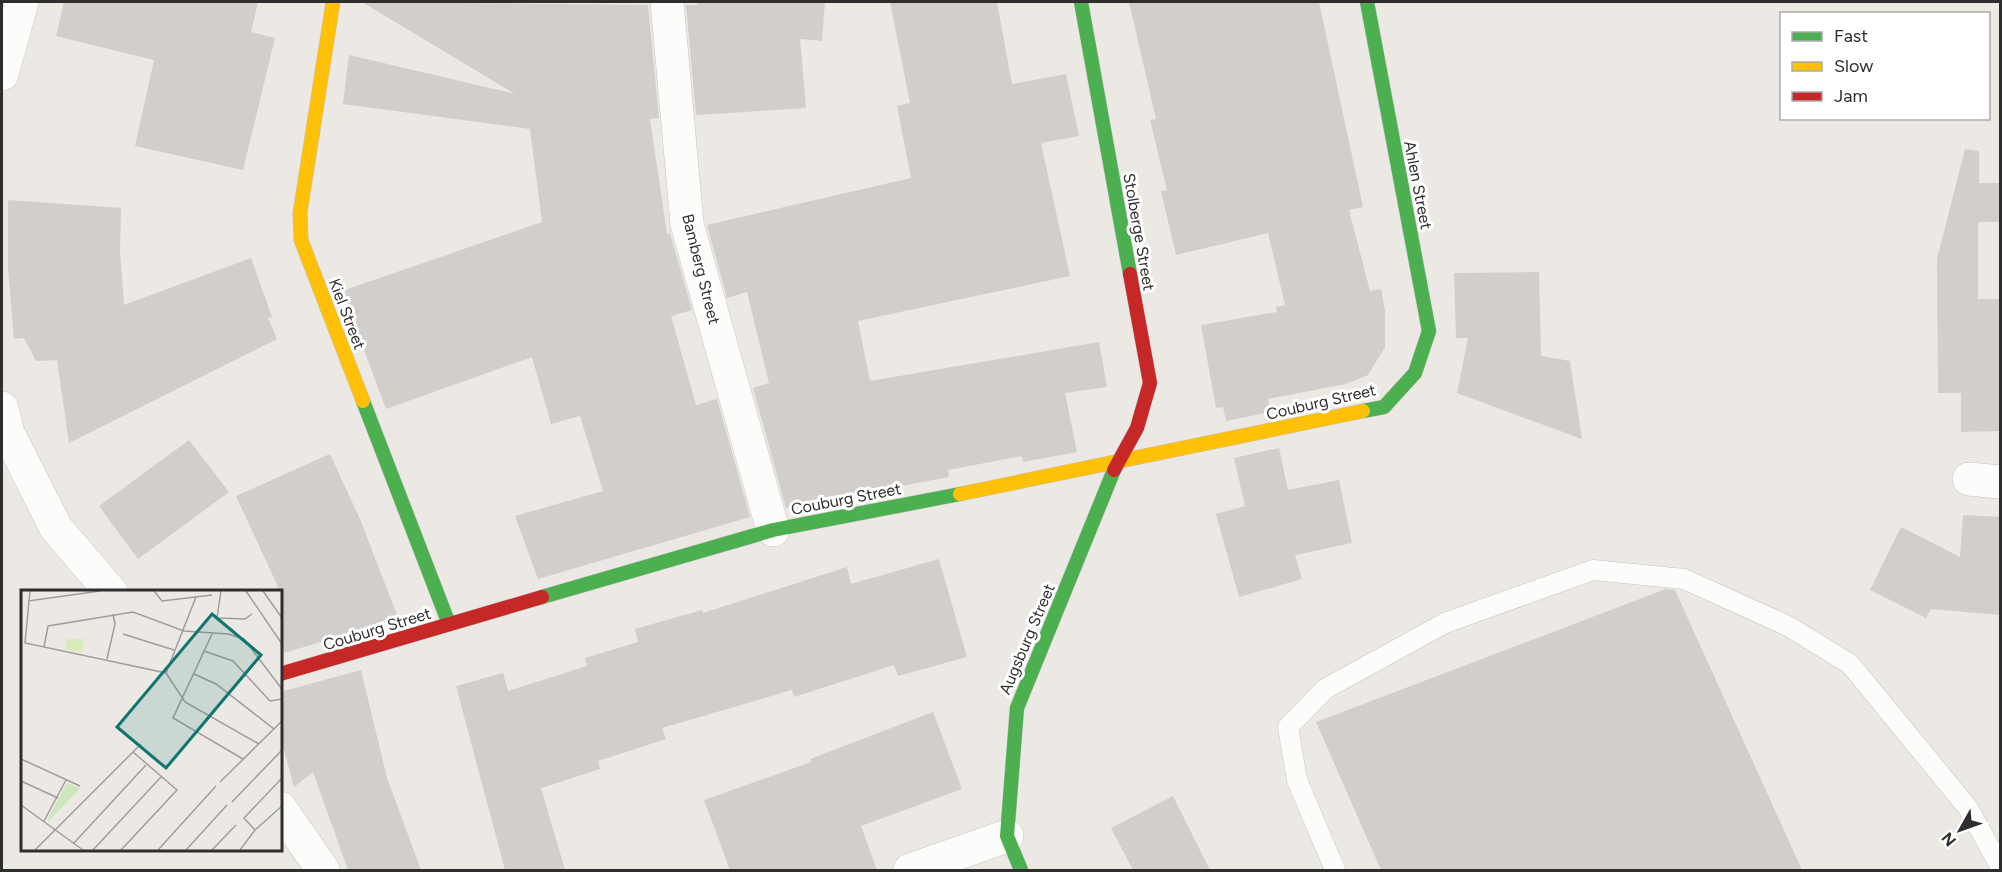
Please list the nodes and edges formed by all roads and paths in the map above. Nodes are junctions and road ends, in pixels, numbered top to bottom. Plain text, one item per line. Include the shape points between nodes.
1 (22, 2) edge
2 (333, 2) edge
3 (667, 2) edge
4 (1081, 2) edge
5 (1366, 2) edge
6 (2, 74) edge
7 (1415, 373) joint
8 (2, 408) edge
9 (1117, 463) junction
10 (773, 530) junction
11 (110, 590) edge
12 (449, 624) junction
13 (282, 673) edge
14 (282, 811) edge
15 (1007, 836) junction
16 (2001, 866) edge
17 (324, 870) edge
18 (910, 870) edge
19 (1021, 870) edge
20 (1335, 870) edge

1 - 6 street
2 - 12 street, Kiel Street via 300,213 301,240
3 - 10 street, Bamberg Street via 687,224
4 - 9 street, Stolberge Street via 1150,383 1137,428
5 - 7 street, Ahlen Street via 1429,331
7 - 9 street, Couburg Street via 1384,407
8 - 11 street via 8,433 56,528
9 - 10 street, Couburg Street
9 - 15 street, Augsburg Street via 1017,708
10 - 12 street, Couburg Street
12 - 13 street, Couburg Street
14 - 17 street
15 - 18 street
15 - 19 street, Augsburg Street
16 - 20 lane via 1968,808 1850,664 1788,626 1684,579 1593,570 1445,623 1325,689 1288,727 1297,780

